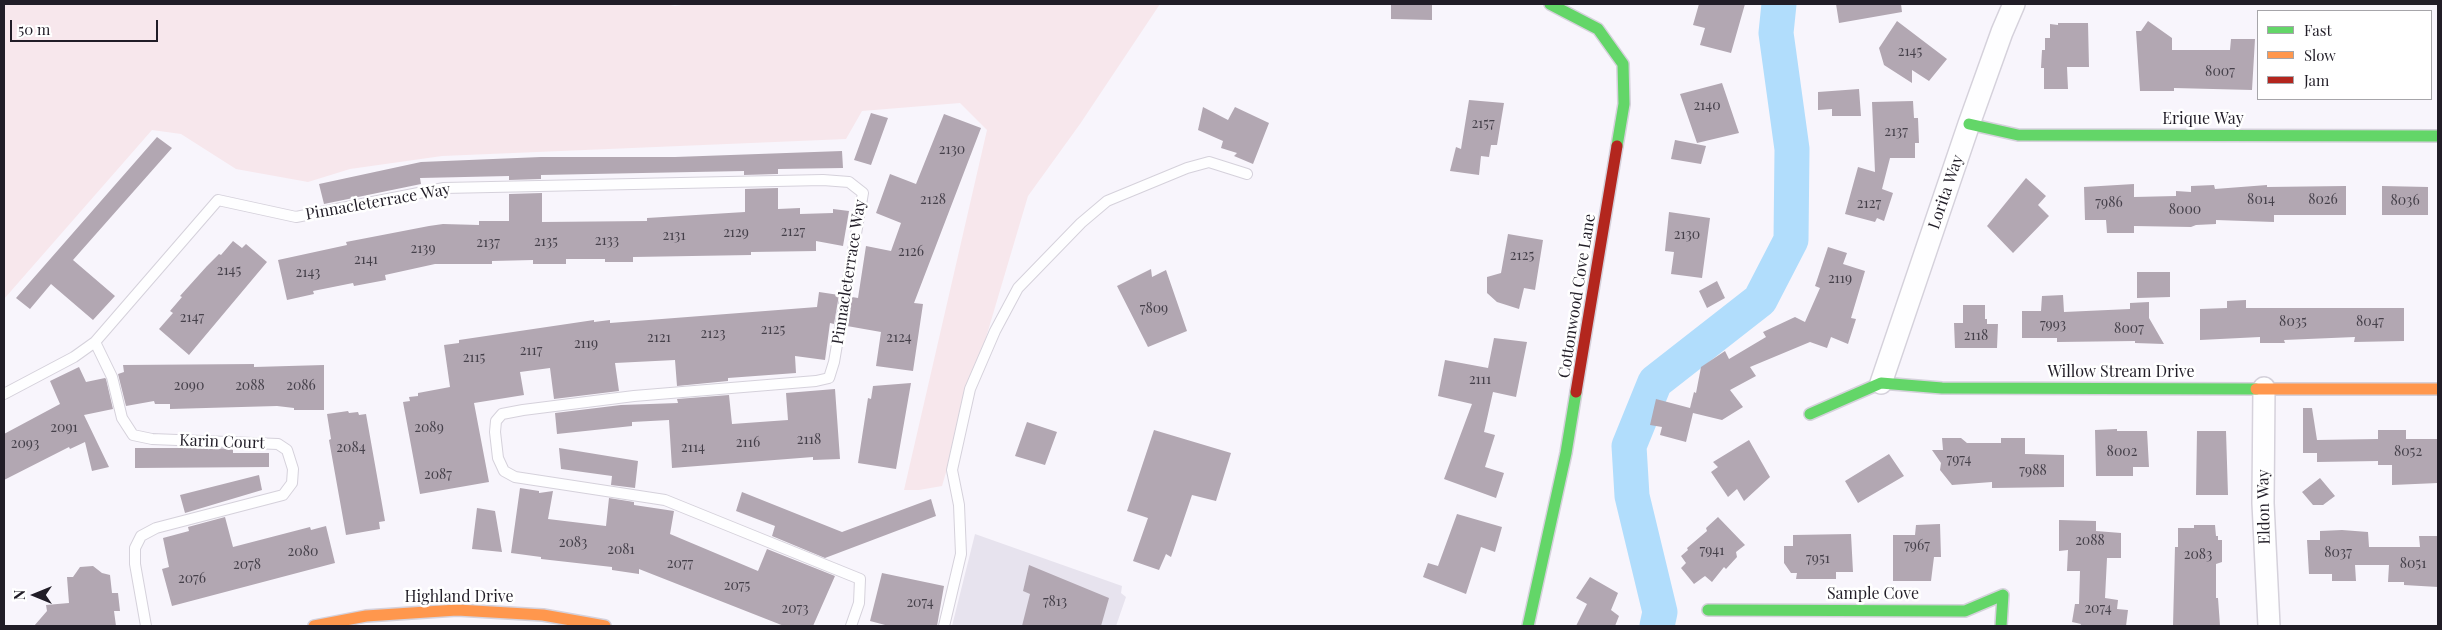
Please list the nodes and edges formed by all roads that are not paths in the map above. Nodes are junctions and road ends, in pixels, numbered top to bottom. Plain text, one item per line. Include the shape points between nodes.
1 (1550, 4) edge
2 (2014, 4) edge
3 (1970, 124) junction
4 (2438, 136) edge
5 (1247, 174) dead end
6 (95, 342) junction
7 (1881, 383) junction
8 (2264, 388) junction
9 (2438, 389) edge
10 (4, 394) edge
11 (1810, 414) dead end
12 (1708, 610) dead end
13 (146, 626) edge
14 (314, 626) edge
15 (605, 626) edge
16 (851, 626) edge
17 (944, 626) edge
18 (1528, 626) edge
19 (2001, 626) edge
20 (2269, 626) edge

1 - 18 street, Cottonwood Cove Lane via 1598,29 1623,64 1624,104 1566,454
2 - 3 street, Lorita Way
3 - 4 street, Erique Way via 2018,135
3 - 7 street, Lorita Way
5 - 17 lane via 1209,162 1107,201 1018,288 970,389 952,470 959,505 961,554
6 - 10 lane via 74,357
6 - 13 lane, Karin Court via 112,377 122,418 133,435 152,439 278,444 287,450 293,469 292,483 283,495 156,528 141,536 135,548 135,564
6 - 16 lane, Pinnacleterrace Way via 218,200 296,218 444,188 849,182 862,193 829,378 523,410 502,414 496,421 495,432 504,471 515,477 665,500 860,579 859,603
7 - 8 street, Willow Stream Drive via 1942,388
7 - 11 street, Willow Stream Drive
8 - 9 street, Willow Stream Drive
8 - 20 street, Eldon Way
12 - 19 street, Sample Cove via 1965,611 2003,595
14 - 15 street, Highland Drive via 366,616 457,610 534,614

